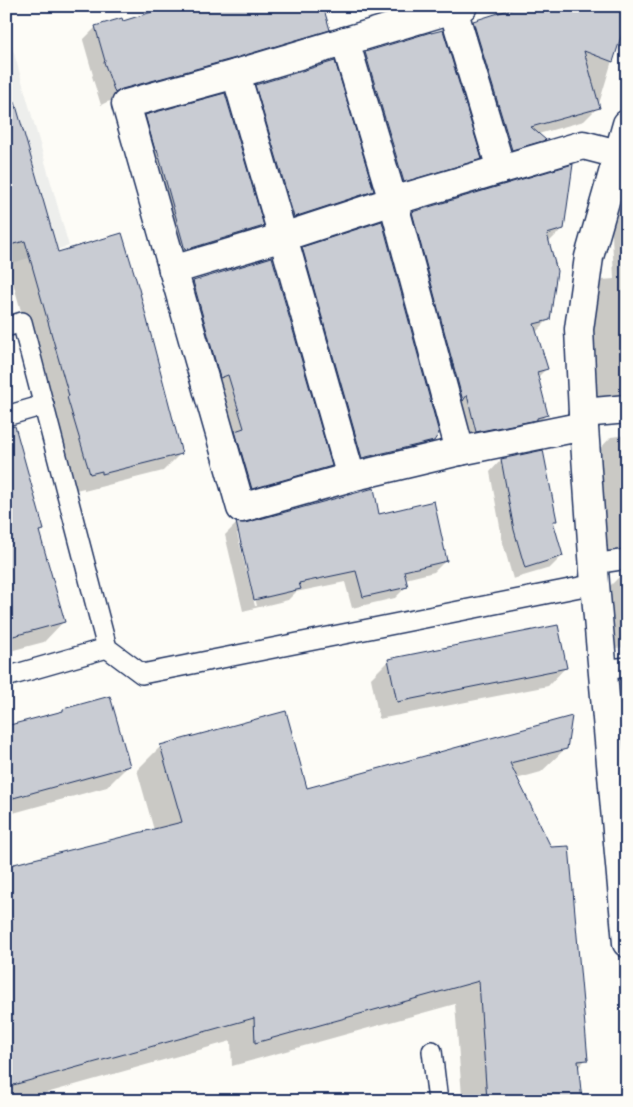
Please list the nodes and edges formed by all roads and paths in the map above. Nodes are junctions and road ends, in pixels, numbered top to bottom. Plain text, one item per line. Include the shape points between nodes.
1 (458, 8) edge
2 (345, 41) junction
3 (236, 74) junction
4 (627, 124) edge
5 (618, 154) junction
6 (500, 170) junction
7 (393, 202) junction
8 (284, 237) junction
9 (173, 270) junction
10 (6, 327) edge
11 (44, 405) junction
12 (627, 409) edge
13 (6, 416) edge
14 (583, 420) junction
15 (460, 451) junction
16 (351, 477) junction
17 (627, 559) edge
18 (595, 574) junction
19 (107, 648) junction
20 (615, 668) edge
21 (6, 677) edge
22 (627, 943) edge
23 (432, 1050) dead end
24 (438, 1101) edge

1 - 2 street
1 - 6 street
2 - 3 street
2 - 7 street
3 - 8 street
3 - 9 street via 126,104
4 - 5 street
5 - 6 street via 583,145
5 - 14 street via 589,256 579,329
6 - 7 street
7 - 8 street
7 - 15 street
8 - 9 street
8 - 16 street
9 - 16 street via 242,508
10 - 11 lane via 22,322
11 - 13 lane
11 - 19 lane
12 - 14 street
14 - 15 street
14 - 18 street
15 - 16 street
17 - 18 lane
18 - 19 lane via 142,674
18 - 20 street
19 - 21 lane
20 - 22 street
23 - 24 lane

